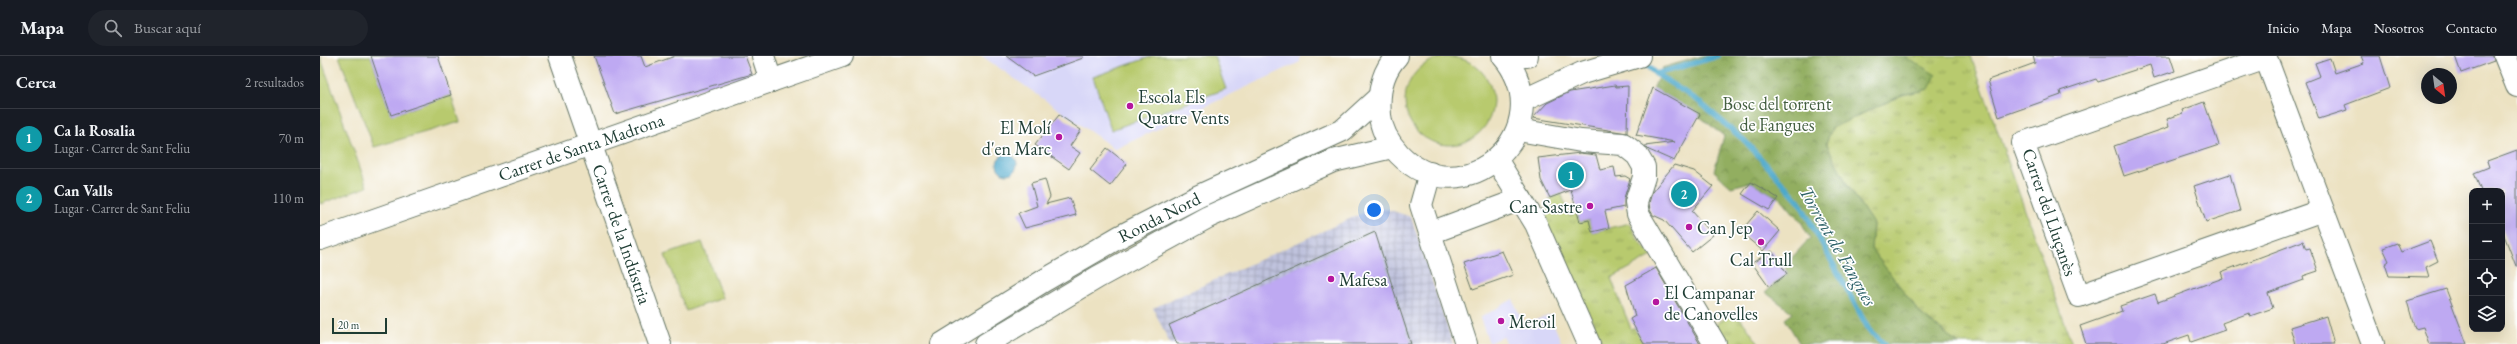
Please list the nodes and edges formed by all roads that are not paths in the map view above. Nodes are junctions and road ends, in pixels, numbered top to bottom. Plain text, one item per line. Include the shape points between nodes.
1 (560, 56) edge
2 (763, 56) edge
3 (842, 56) edge
4 (1397, 56) edge
5 (1527, 56) edge
6 (2505, 56) edge
7 (1504, 57) edge
8 (1635, 57) edge
9 (2269, 57) edge
10 (1383, 66) edge
11 (771, 81) junction
12 (2517, 86) edge
13 (1378, 98) junction
14 (1522, 101) junction
15 (1519, 130) junction
16 (590, 143) junction
17 (1392, 147) junction
18 (1496, 159) junction
19 (1430, 173) junction
20 (1521, 199) junction
21 (2323, 210) junction
22 (1430, 234) junction
23 (320, 239) edge
24 (660, 344) edge
25 (942, 344) edge
26 (986, 344) edge
27 (1466, 344) edge
28 (1588, 344) edge
29 (1715, 344) edge
30 (2373, 344) edge

1 - 16 street, Carrer de la Indústria
2 - 11 street
3 - 11 street, Carrer de Santa Madrona
4 - 10 street
5 - 7 street
6 - 12 street
7 - 14 street via 1516,76
8 - 14 street via 1582,73
9 - 21 street, Carrer del Lluçanès
9 - 21 street, Carrer del Lluçanès via 2022,143 2079,296
10 - 13 street
11 - 16 street, Carrer de Santa Madrona
13 - 17 street via 1381,126
13 - 25 street, Ronda Nord via 1344,130 1199,196 1120,236
14 - 15 street
15 - 18 street via 1510,145
15 - 29 street via 1581,141 1623,144 1637,155 1644,166 1644,177 1636,202 1638,214
16 - 23 street, Carrer de Santa Madrona
16 - 24 street, Carrer de la Indústria
17 - 19 street via 1410,165
17 - 26 street, Ronda Nord via 1333,161 1208,217 1098,276
18 - 19 street via 1467,175 1442,176
18 - 20 street
19 - 22 street via 1421,205
20 - 22 street
20 - 28 street via 1536,224
21 - 30 street, Carrer del Lluçanès
22 - 27 street

